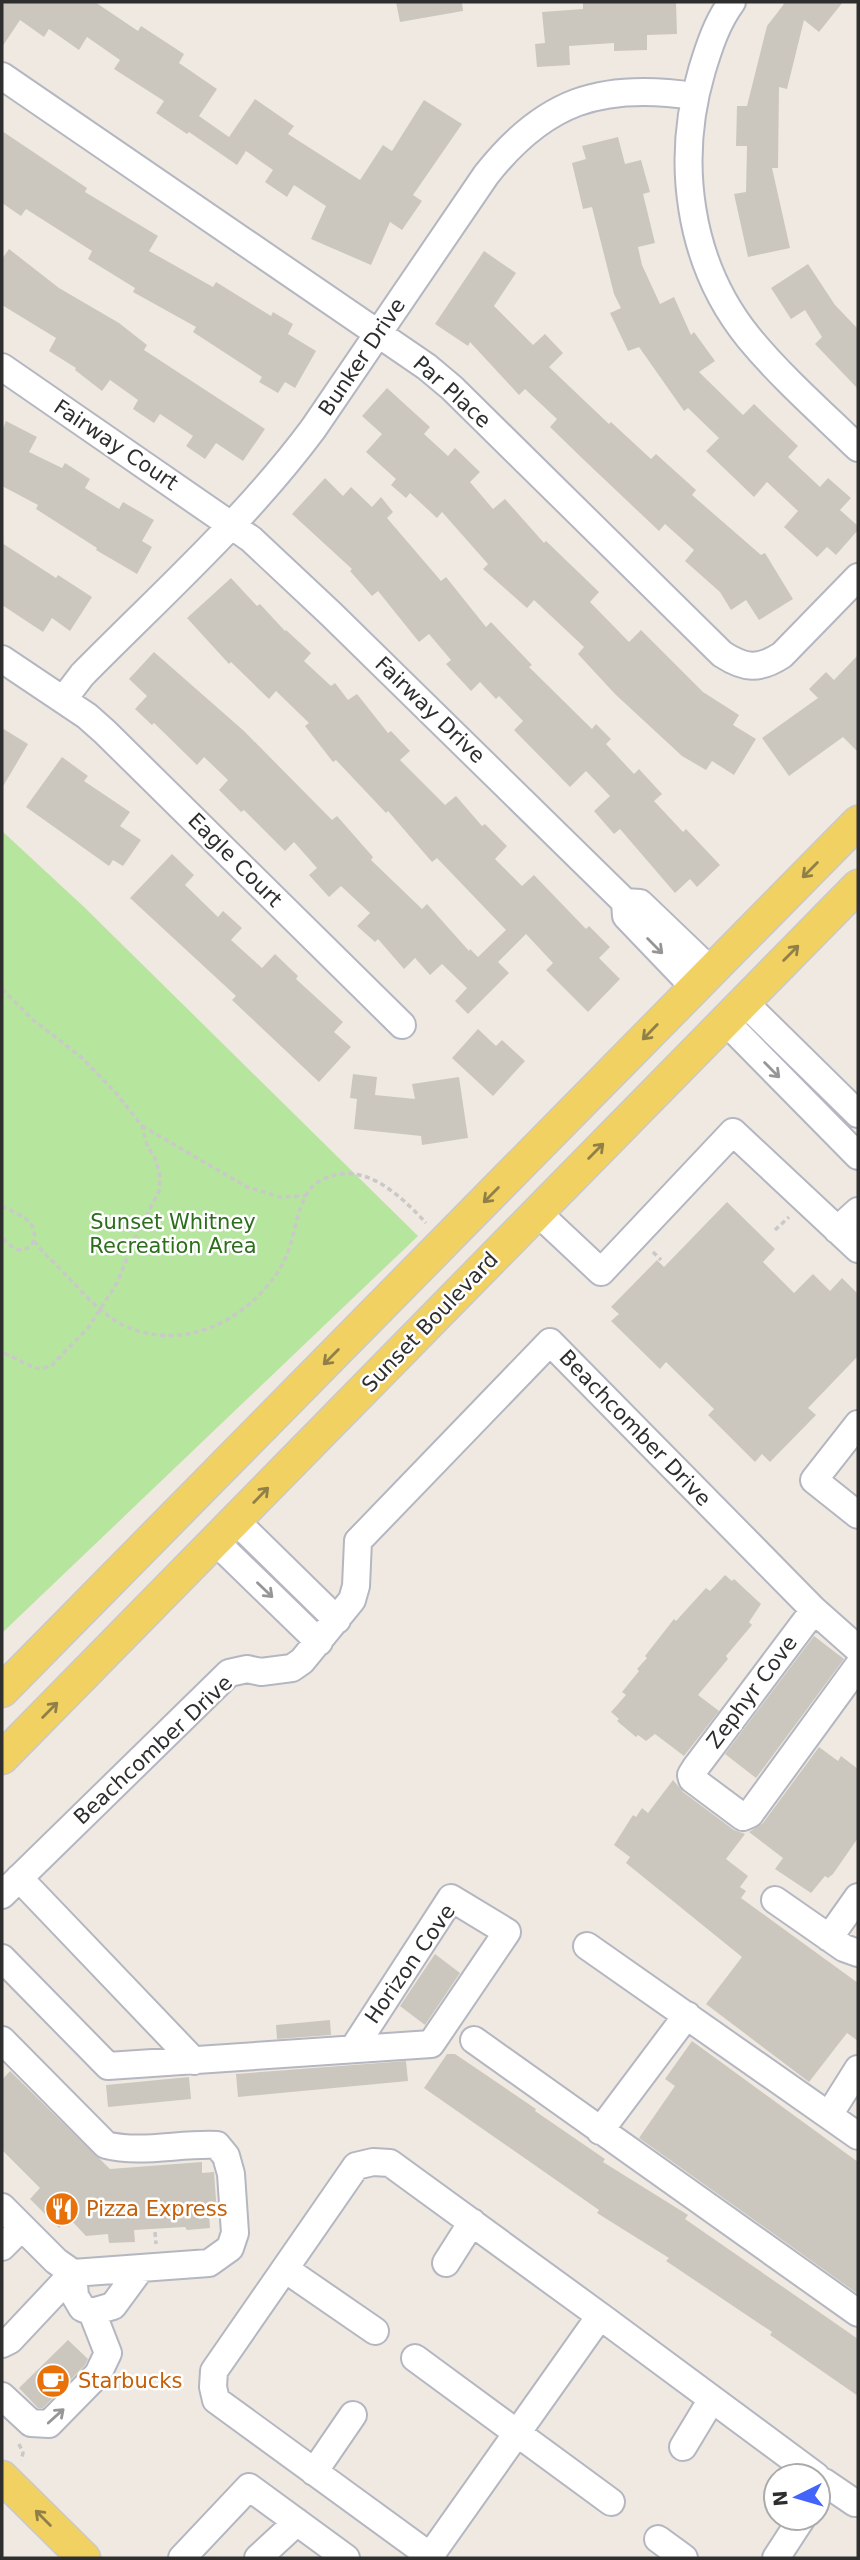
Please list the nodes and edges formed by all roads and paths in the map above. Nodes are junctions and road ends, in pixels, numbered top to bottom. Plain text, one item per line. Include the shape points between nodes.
1 (732, 2) edge
2 (2, 76) edge
3 (694, 96) junction
4 (379, 332) junction
5 (2, 367) edge
6 (858, 448) edge
7 (230, 524) junction
8 (858, 577) edge
9 (2, 659) edge
10 (63, 701) junction
11 (858, 822) edge
12 (858, 886) edge
13 (702, 979) junction
14 (2, 989) edge
15 (734, 1011) junction
16 (402, 1025) dead end
17 (858, 1114) edge
18 (142, 1126) junction
19 (858, 1156) edge
20 (305, 1196) junction
21 (2, 1206) edge
22 (858, 1211) edge
23 (537, 1212) junction
24 (837, 1230) junction
25 (2, 1238) edge
26 (34, 1241) junction
27 (443, 1243) junction
28 (858, 1249) edge
29 (100, 1309) junction
30 (2, 1352) edge
31 (858, 1424) edge
32 (858, 1515) edge
33 (226, 1532) junction
34 (814, 1610) junction
35 (337, 1619) junction
36 (319, 1642) junction
37 (858, 1649) edge
38 (858, 1666) edge
39 (2, 1691) edge
40 (2, 1758) edge
41 (10, 1886) edge
42 (858, 1898) edge
43 (775, 1900) dead end
44 (830, 1938) junction
45 (587, 1946) dead end
46 (858, 1953) edge
47 (2, 1958) edge
48 (687, 2015) junction
49 (2, 2040) edge
50 (474, 2040) dead end
51 (353, 2049) junction
52 (194, 2061) junction
53 (858, 2069) edge
54 (829, 2115) junction
55 (600, 2132) junction
56 (858, 2136) edge
57 (2, 2207) edge
58 (471, 2222) junction
59 (22, 2227) junction
60 (2, 2247) edge
61 (446, 2263) dead end
62 (141, 2268) junction
63 (285, 2269) junction
64 (73, 2273) junction
65 (92, 2312) junction
66 (858, 2313) edge
67 (600, 2316) junction
68 (376, 2331) dead end
69 (2, 2344) edge
70 (415, 2358) dead end
71 (2, 2396) edge
72 (712, 2399) junction
73 (353, 2415) dead end
74 (517, 2433) junction
75 (684, 2447) dead end
76 (793, 2462) edge
77 (314, 2472) junction
78 (2, 2477) edge
79 (832, 2490) edge
80 (611, 2502) dead end
81 (855, 2503) dead end
82 (297, 2522) junction
83 (793, 2532) edge
84 (658, 2539) dead end
85 (84, 2558) edge
86 (182, 2558) edge
87 (258, 2558) edge
88 (345, 2558) edge
89 (430, 2558) edge
90 (684, 2558) edge
91 (776, 2558) edge

1 - 3 street via 714,34
2 - 4 street, Par Place
3 - 4 street, Bunker Drive via 615,92 587,99 535,123 486,175
3 - 6 street via 688,136 690,188 710,275 748,336
4 - 7 street, Bunker Drive via 285,466
4 - 8 street, Par Place via 452,388 736,664 753,667 782,655
5 - 7 street, Fairway Court
7 - 10 street, Bunker Drive via 82,675
7 - 13 street, Fairway Drive via 302,585 625,902 626,916
9 - 10 street, Eagle Court
10 - 16 street, Eagle Court via 105,732
11 -> 13 main road
15 -> 12 main road, Sunset Boulevard
13 - 15 main road
13 -> 27 main road
14 - 18 path via 81,1057
15 - 17 street
15 -> 19 street
23 -> 15 main road, Sunset Boulevard
18 - 20 path via 247,1187 280,1197
18 - 29 path via 156,1160 159,1191 117,1283
20 - 27 path via 318,1181 333,1175 354,1173 376,1180 412,1209
20 - 29 path via 280,1269 228,1321 190,1335 172,1336 134,1330
21 - 26 path via 30,1223
22 - 24 street
23 - 24 street via 600,1272 733,1132
33 -> 23 main road, Sunset Boulevard
24 - 28 street
25 - 26 path via 20,1250
26 - 29 path
27 -> 39 main road
29 - 30 path via 52,1366 34,1368
31 - 32 street via 814,1480
33 - 35 street
33 -> 36 street
40 -> 33 main road, Sunset Boulevard
34 - 35 street, Beachcomber Drive via 550,1342 358,1541 356,1586 352,1600
34 - 37 street, Beachcomber Drive
34 - 38 street, Zephyr Cove via 692,1779 743,1817 750,1814
35 - 36 street, Beachcomber Drive
36 - 41 street, Beachcomber Drive via 292,1668 229,1674
41 - 52 street
42 - 44 street
43 - 44 street
44 - 46 street
45 - 48 street
47 - 52 street via 108,2066
48 - 54 street
48 - 55 street
49 - 62 street via 106,2145 124,2150 217,2145 226,2156 235,2233 230,2248 209,2263
50 - 55 street
51 - 51 street, Horizon Cove via 431,2044 507,1932 451,1898
51 - 52 street
53 - 54 street
54 - 56 street
55 - 66 street
57 - 59 street
58 - 61 street
58 - 63 street via 390,2162 373,2161 356,2166
58 - 67 street
59 - 60 street
59 - 64 street
62 - 64 street
62 - 65 street via 113,2306
63 - 68 street
63 - 77 street via 214,2371 213,2387 216,2400
64 - 65 street via 75,2296 82,2308
64 - 69 street
71 -> 65 street via 31,2423 50,2424 98,2374 108,2353
67 - 72 street
67 - 74 street
70 - 74 street
72 - 75 street
72 - 76 street
73 - 77 street
74 - 80 street
74 - 89 street
77 - 89 street
85 -> 78 main road
79 - 81 street
82 - 86 street via 249,2487
82 - 87 street
82 - 88 street
83 - 91 street
84 - 90 street

